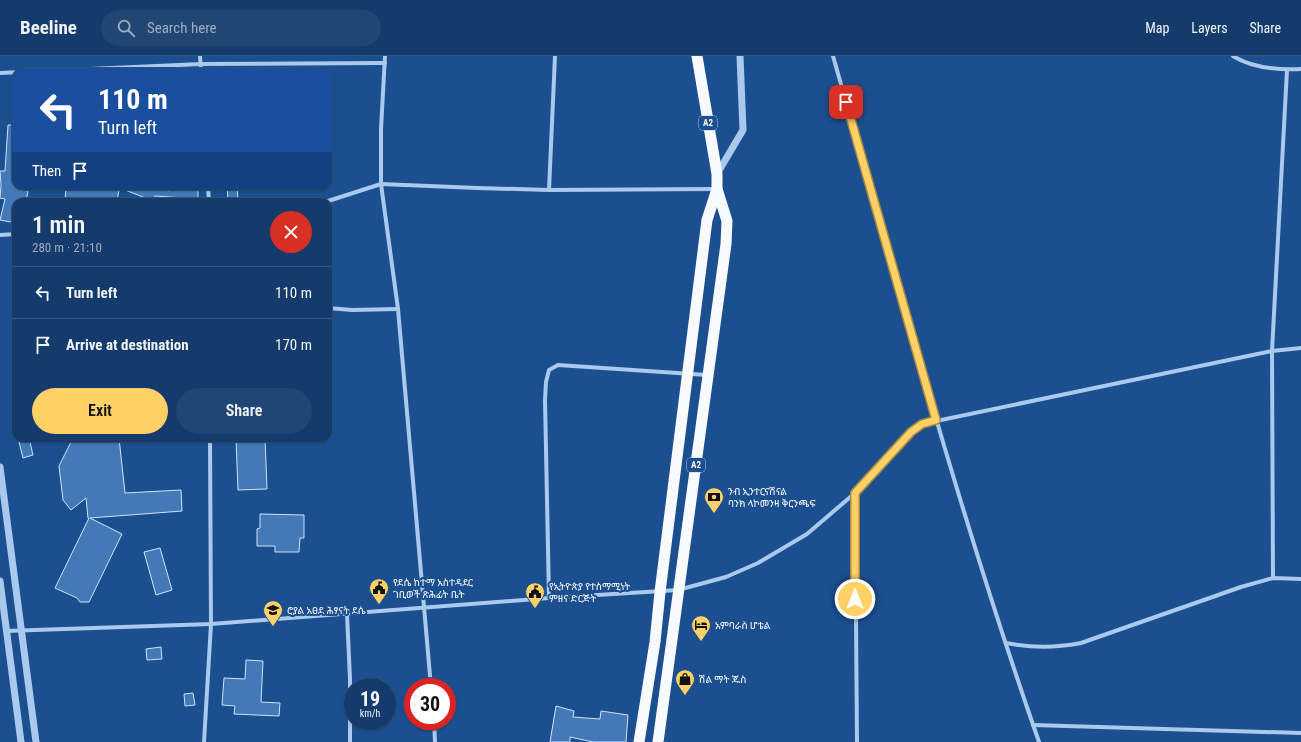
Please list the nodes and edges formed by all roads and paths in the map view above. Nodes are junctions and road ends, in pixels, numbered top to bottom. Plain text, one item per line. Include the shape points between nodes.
1 (200, 56) edge
2 (385, 56) edge
3 (555, 56) edge
4 (697, 56) edge
5 (740, 56) edge
6 (833, 56) edge
7 (1233, 56) edge
8 (384, 63) junction
9 (201, 64) junction
10 (100, 68) edge
11 (201, 68) edge
12 (1301, 69) edge
13 (1287, 70) junction
14 (0, 72) edge
15 (12, 72) edge
16 (717, 174) junction
17 (381, 184) junction
18 (718, 189) junction
19 (549, 190) junction
20 (332, 200) edge
21 (12, 234) edge
22 (0, 235) edge
23 (332, 308) edge
24 (398, 309) junction
25 (1301, 348) edge
26 (1272, 351) junction
27 (688, 374) junction
28 (708, 375) junction
29 (936, 420) junction
30 (210, 442) edge
31 (0, 467) edge
32 (0, 477) edge
33 (855, 493) junction
34 (1273, 578) junction
35 (1301, 579) edge
36 (0, 581) edge
37 (678, 590) junction
38 (660, 592) junction
39 (549, 598) junction
40 (425, 607) junction
41 (347, 614) junction
42 (211, 624) junction
43 (21, 629) junction
44 (6, 631) junction
45 (1006, 643) junction
46 (430, 678) edge
47 (1033, 725) junction
48 (434, 730) edge
49 (1301, 734) edge
50 (21, 742) edge
51 (36, 742) edge
52 (204, 742) edge
53 (350, 742) edge
54 (435, 742) edge
55 (640, 742) edge
56 (658, 742) edge
57 (857, 742) edge
58 (1039, 742) edge

1 - 9 street
2 - 8 street
3 - 19 street
4 - 16 highway, A2
5 - 16 street via 743,130
6 - 29 street
7 - 13 street via 1254,66
8 - 9 street
8 - 17 street via 380,129
9 - 10 street
9 - 11 street
12 - 13 street
13 - 26 street
14 - 15 street
16 - 18 highway, A2
17 - 19 street
17 - 20 street
17 - 24 street
18 - 19 street
18 - 27 highway, A2 via 707,220
18 - 28 highway, A2 via 727,221 726,244
21 - 22 street
23 - 24 street
24 - 40 street
25 - 26 street
26 - 29 street
26 - 34 street
27 - 28 street
27 - 38 highway, A2
27 - 39 street via 558,365 549,370 545,400
28 - 37 highway, A2
29 - 33 street via 922,424 911,432
29 - 45 street
30 - 42 street
31 - 32 street
32 - 43 street
33 - 37 street via 807,534 758,563 726,577
33 - 57 street
34 - 35 street
34 - 45 street via 1081,643 1049,647
36 - 44 street
37 - 38 street
37 - 56 highway, A2
38 - 39 street
38 - 55 highway, A2
39 - 40 street
40 - 41 street
40 - 46 street
41 - 42 street
41 - 53 street
42 - 43 street
42 - 52 street
43 - 44 street
43 - 51 street
44 - 50 street
45 - 47 street
47 - 49 street
47 - 58 street
48 - 54 street

